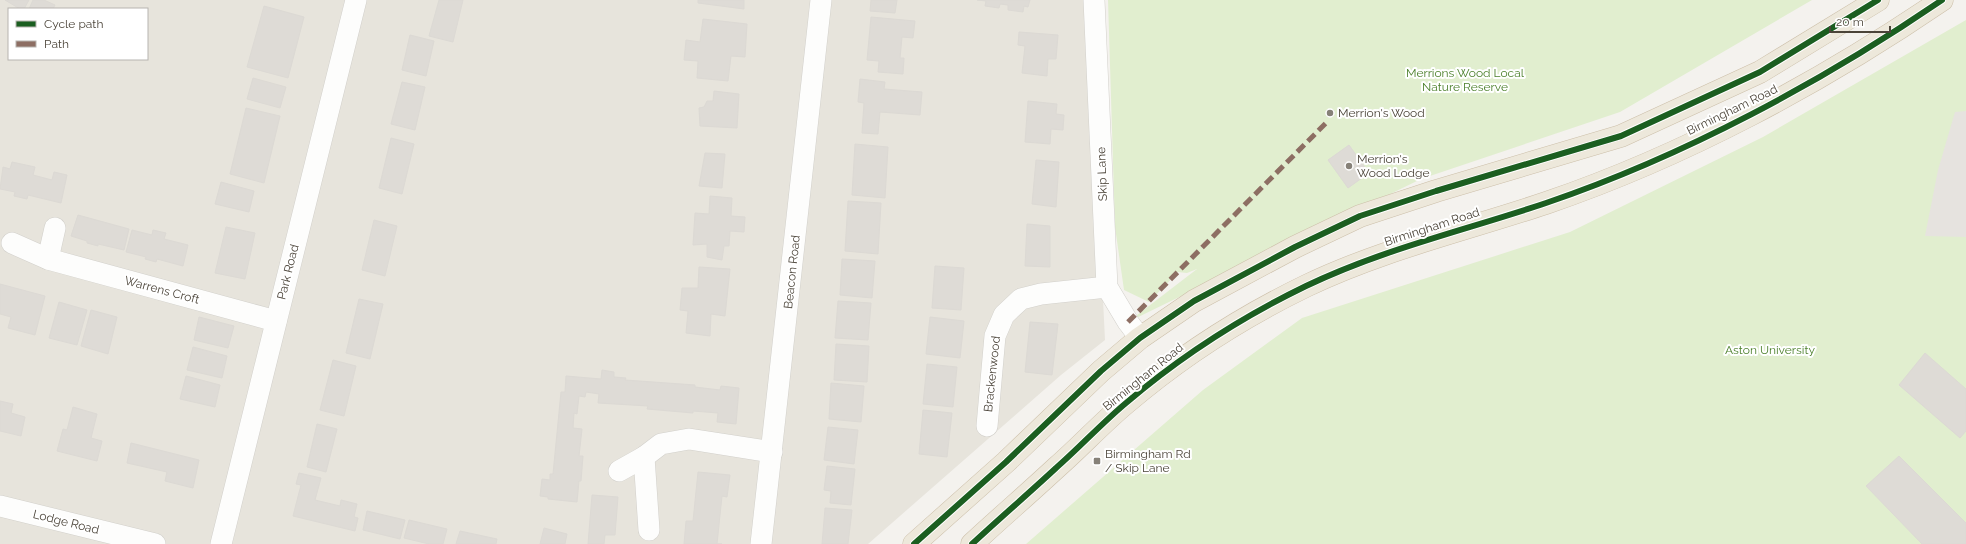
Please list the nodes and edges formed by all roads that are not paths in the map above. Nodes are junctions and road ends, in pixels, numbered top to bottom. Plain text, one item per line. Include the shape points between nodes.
1 (356, 0) edge
2 (821, 0) edge
3 (1094, 0) edge
4 (1878, 0) edge
5 (1942, 0) edge
6 (55, 228) dead end
7 (12, 242) dead end
8 (48, 259) junction
9 (1107, 287) junction
10 (276, 321) junction
11 (1140, 338) junction
12 (987, 426) dead end
13 (772, 452) junction
14 (644, 457) junction
15 (619, 471) dead end
16 (0, 506) edge
17 (648, 530) dead end
18 (155, 544) edge
19 (221, 544) edge
20 (761, 544) edge
21 (914, 544) edge
22 (972, 544) edge

1 - 10 street, Park Road
2 - 13 street, Beacon Road
3 - 9 street, Skip Lane
4 - 11 highway, Birmingham Road via 1760,72 1621,136 1360,216 1238,276 1194,301
5 - 22 highway, Birmingham Road via 1912,21 1779,101 1638,167 1546,203 1402,246 1357,263 1250,315 1193,351 1126,402
6 - 8 street
7 - 8 street, Warrens Croft
8 - 10 street, Warrens Croft
9 - 11 street, Skip Lane
9 - 12 street, Brackenwood via 1041,294 1021,299 1004,315 995,336
10 - 19 street, Park Road
11 - 21 highway, Birmingham Road
13 - 14 street via 689,439 661,444
13 - 20 street, Beacon Road
14 - 15 street
14 - 17 street
16 - 18 street, Lodge Road

